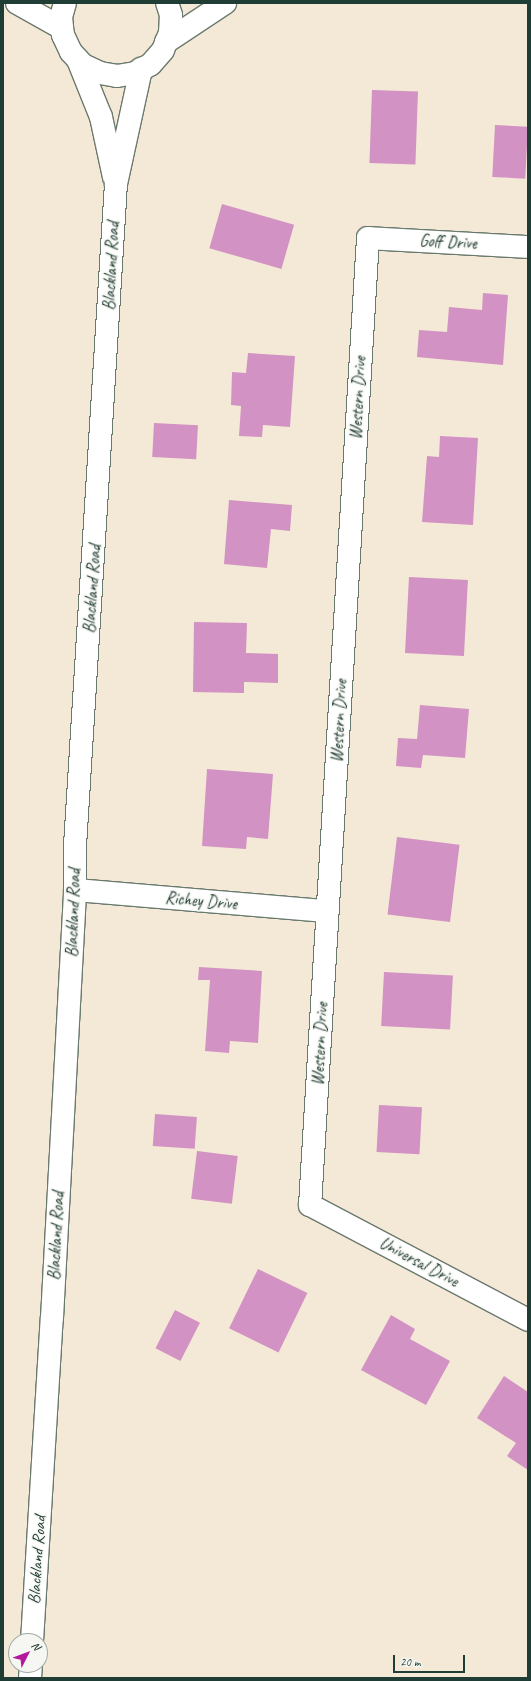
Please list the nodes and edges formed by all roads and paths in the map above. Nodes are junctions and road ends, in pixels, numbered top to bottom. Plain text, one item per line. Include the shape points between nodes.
1 (16, 3) edge
2 (64, 3) edge
3 (167, 3) edge
4 (225, 3) edge
5 (62, 28) junction
6 (166, 42) junction
7 (78, 60) junction
8 (141, 69) junction
9 (116, 184) junction
10 (368, 238) joint
11 (528, 247) edge
12 (75, 890) junction
13 (328, 911) junction
14 (310, 1204) joint
15 (528, 1320) edge
16 (32, 1633) edge

1 - 5 street
2 - 5 street
3 - 6 street via 171,15 170,33
4 - 6 street
5 - 7 street, Blackland Road via 71,52
6 - 8 street via 163,50 151,64
7 - 8 street via 100,73 117,76
7 - 9 street, Blackland Road via 101,118
8 - 9 street, Blackland Road
9 - 12 street, Blackland Road via 75,846
10 - 11 street, Goff Drive
10 - 13 street, Western Drive
12 - 13 street, Richey Drive
12 - 16 street, Blackland Road
13 - 14 street, Western Drive
14 - 15 street, Universal Drive

